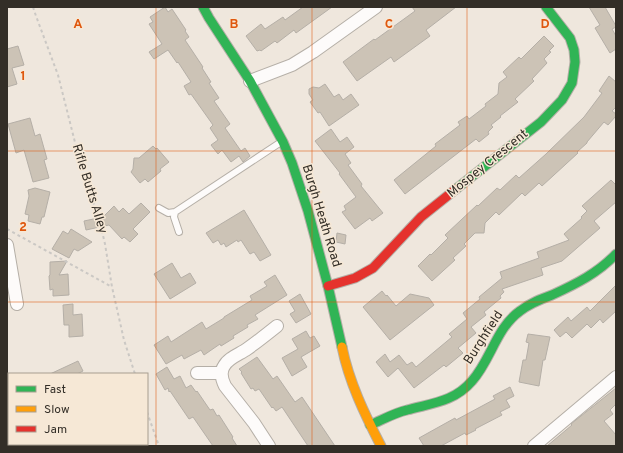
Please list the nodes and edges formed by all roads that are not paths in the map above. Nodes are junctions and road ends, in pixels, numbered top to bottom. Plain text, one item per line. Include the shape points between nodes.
1 (203, 7) edge
2 (376, 7) edge
3 (546, 7) edge
4 (250, 82) junction
5 (282, 142) junction
6 (159, 208) dead end
7 (175, 212) junction
8 (179, 232) dead end
9 (7, 245) edge
10 (616, 254) edge
11 (328, 286) junction
12 (17, 304) dead end
13 (277, 326) dead end
14 (197, 373) dead end
15 (221, 373) junction
16 (616, 376) edge
17 (370, 425) junction
18 (269, 446) edge
19 (381, 446) edge
20 (534, 446) edge

1 - 4 street, Burgh Heath Road
2 - 4 street via 313,52 287,67
3 - 11 street, Mospey Crescent via 570,38 574,50 576,62 572,82 562,100 541,122 422,217 373,268 355,278
4 - 5 street, Burgh Heath Road
5 - 7 lane
5 - 11 street, Burgh Heath Road via 308,211
6 - 7 lane via 168,213
7 - 8 lane
9 - 12 street
10 - 17 street, Burghfield via 590,276 537,301 513,316 471,382 452,398 395,414
11 - 17 street, Burgh Heath Road via 343,354
13 - 15 street via 229,361
14 - 15 street
15 - 18 street via 225,386
16 - 20 street
17 - 19 street, Burgh Heath Road

